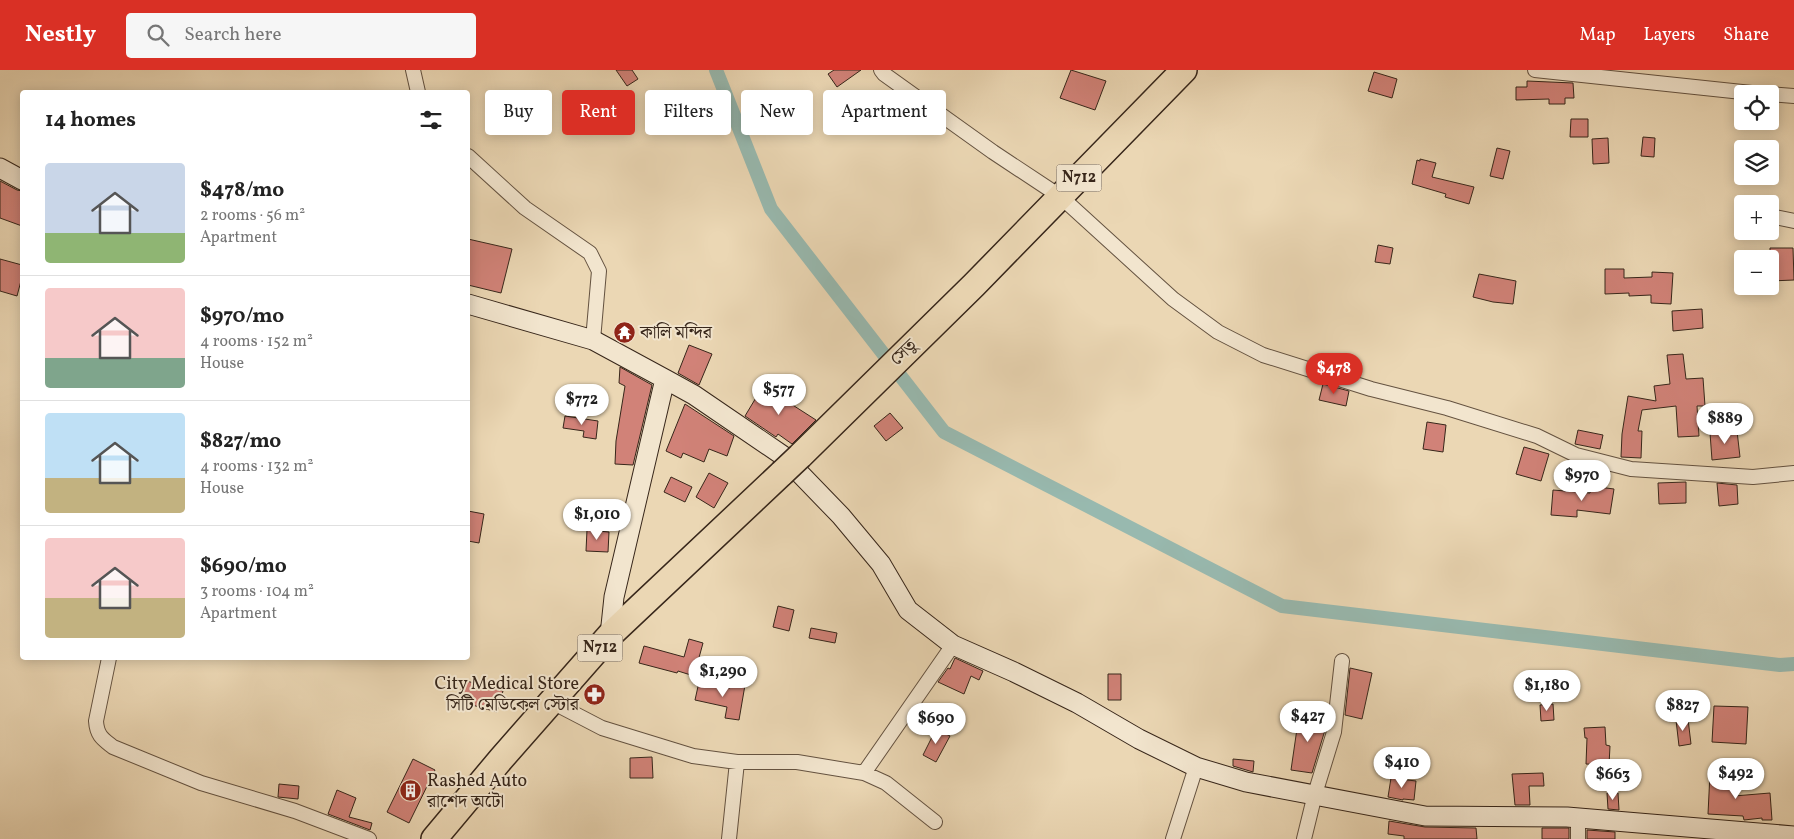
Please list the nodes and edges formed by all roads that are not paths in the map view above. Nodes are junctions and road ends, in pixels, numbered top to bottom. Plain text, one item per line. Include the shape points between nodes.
1 (414, 70) edge
2 (881, 70) edge
3 (1184, 70) edge
4 (1535, 70) edge
5 (418, 90) edge
6 (1734, 91) edge
7 (1779, 95) edge
8 (1794, 96) edge
9 (470, 158) edge
10 (0, 168) edge
11 (20, 179) edge
12 (1061, 198) junction
13 (1779, 218) edge
14 (1794, 221) edge
15 (470, 305) edge
16 (593, 340) junction
17 (665, 379) junction
18 (1794, 473) edge
19 (610, 635) junction
20 (953, 645) junction
21 (110, 660) edge
22 (1342, 661) dead end
23 (552, 702) junction
24 (737, 762) junction
25 (1196, 766) junction
26 (864, 773) junction
27 (1315, 794) junction
28 (1578, 818) junction
29 (935, 822) dead end
30 (1762, 836) edge
31 (1794, 836) edge
32 (369, 839) edge
33 (434, 839) edge
34 (729, 839) edge
35 (1173, 839) edge
36 (1304, 839) edge
37 (1578, 839) edge

1 - 5 street
2 - 12 street
3 - 12 highway, N712
4 - 6 street
7 - 8 street
9 - 16 street via 525,208 590,252 599,271
10 - 11 street
12 - 18 street via 1172,299 1218,332 1263,355 1371,389 1448,408 1537,436 1576,455 1631,469 1753,477
12 - 19 highway, সেতু / N712 via 791,464
13 - 14 street
15 - 16 street
16 - 17 street
17 - 19 street via 614,597
17 - 20 street via 782,455 841,516 881,564 908,610
19 - 23 highway, N712
20 - 25 street via 1069,699 1138,739
20 - 26 street
21 - 32 street via 96,721 97,731 114,747 201,782 295,811
22 - 27 street via 1334,732
23 - 24 street via 619,734 693,756
23 - 33 highway, N712
24 - 26 street via 797,762
24 - 34 street
25 - 27 street via 1246,782
25 - 35 street
26 - 29 street via 886,783
27 - 28 street via 1425,816
27 - 36 street
28 - 30 street
28 - 37 street
30 - 31 street

